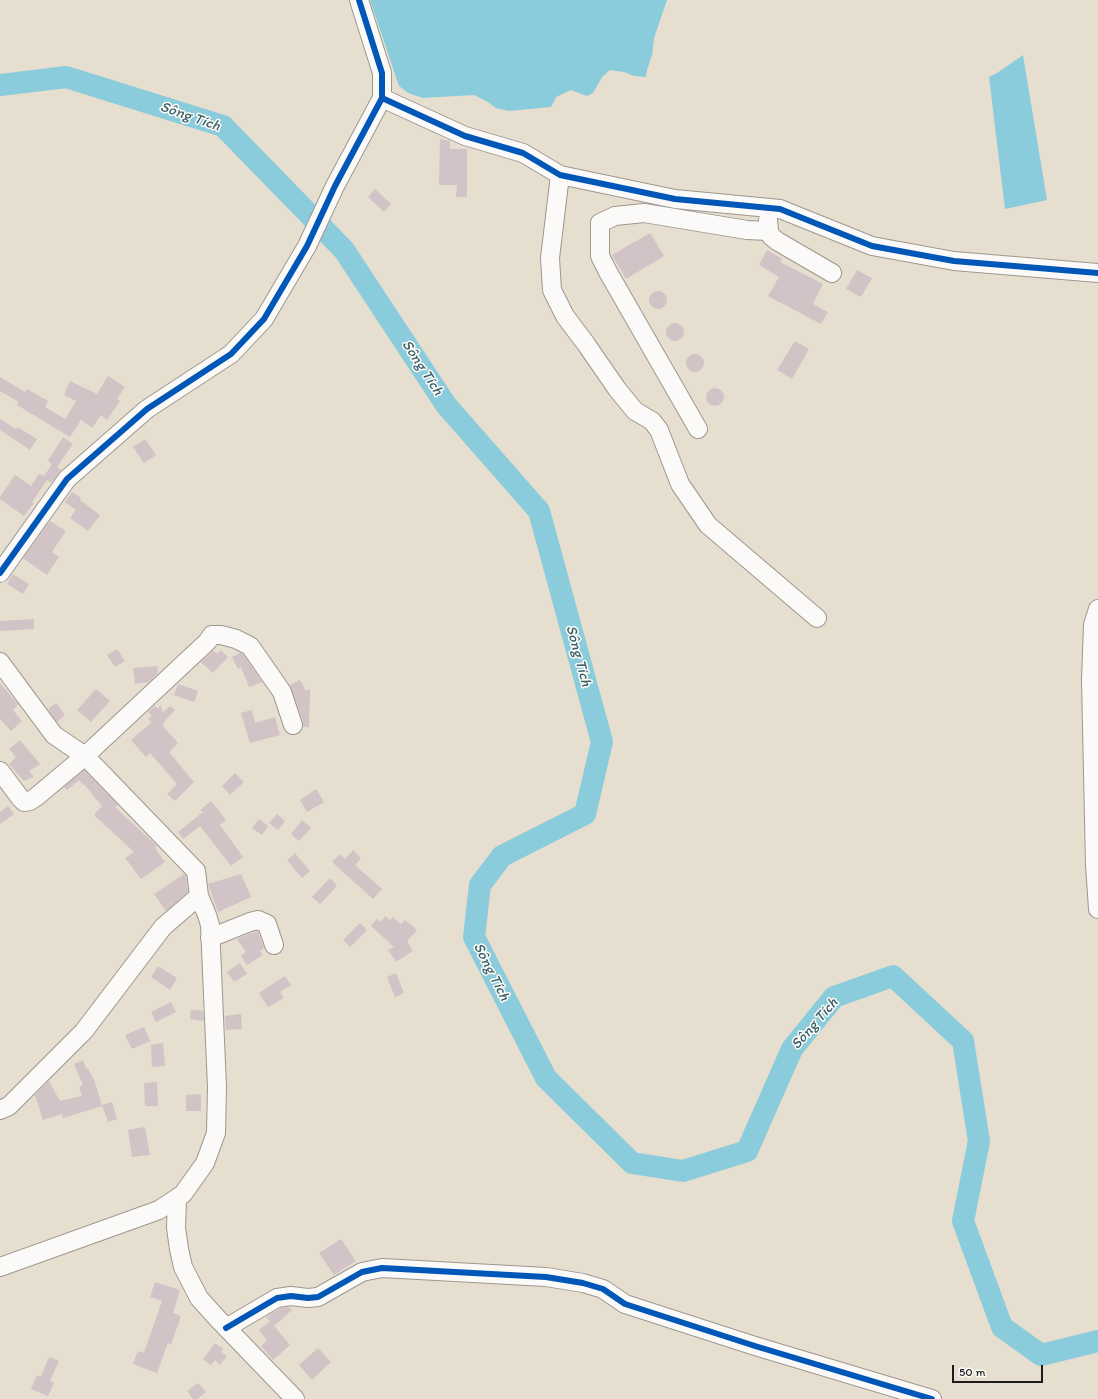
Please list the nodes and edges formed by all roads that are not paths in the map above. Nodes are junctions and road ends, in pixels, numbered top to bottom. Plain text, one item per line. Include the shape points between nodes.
1 (359, 0) edge
2 (382, 98) junction
3 (560, 175) junction
4 (767, 208) junction
5 (769, 231) junction
6 (832, 273) dead end
7 (1098, 273) edge
8 (698, 429) dead end
9 (0, 573) edge
10 (1098, 609) edge
11 (817, 618) dead end
12 (0, 662) edge
13 (293, 725) dead end
14 (85, 756) junction
15 (0, 771) edge
16 (1097, 866) edge
17 (199, 896) junction
18 (1098, 909) edge
19 (210, 938) junction
20 (274, 945) dead end
21 (0, 1110) edge
22 (177, 1199) junction
23 (0, 1267) edge
24 (226, 1328) junction
25 (294, 1399) edge
26 (932, 1399) edge

1 - 2 street via 382,73
2 - 3 street via 466,136 523,152
2 - 9 street via 335,186 307,246 264,319 231,354 147,409 67,479
3 - 4 street via 675,199
3 - 11 street via 550,258 552,290 565,316 635,411 652,421 659,430 680,484 708,525
4 - 5 street
4 - 7 street via 780,209 872,246 954,261
5 - 6 street via 777,241
5 - 8 street via 747,230 644,213 615,216 600,223 600,256
10 - 16 street via 1093,625 1091,680
12 - 14 street via 54,735
13 - 14 street via 282,692 250,646 236,639 212,635
14 - 15 street via 30,801 21,800
14 - 17 street via 196,871
16 - 18 street
17 - 19 street via 207,915
17 - 21 street via 163,927 84,1030 9,1106
19 - 20 street via 258,920 267,924
19 - 22 street via 217,1087 216,1133 205,1163
22 - 23 street via 159,1210
22 - 24 street via 176,1228 183,1267 199,1298
24 - 25 street
24 - 26 street via 277,1298 318,1297 362,1272 382,1268 546,1277 583,1282 603,1289 625,1304

